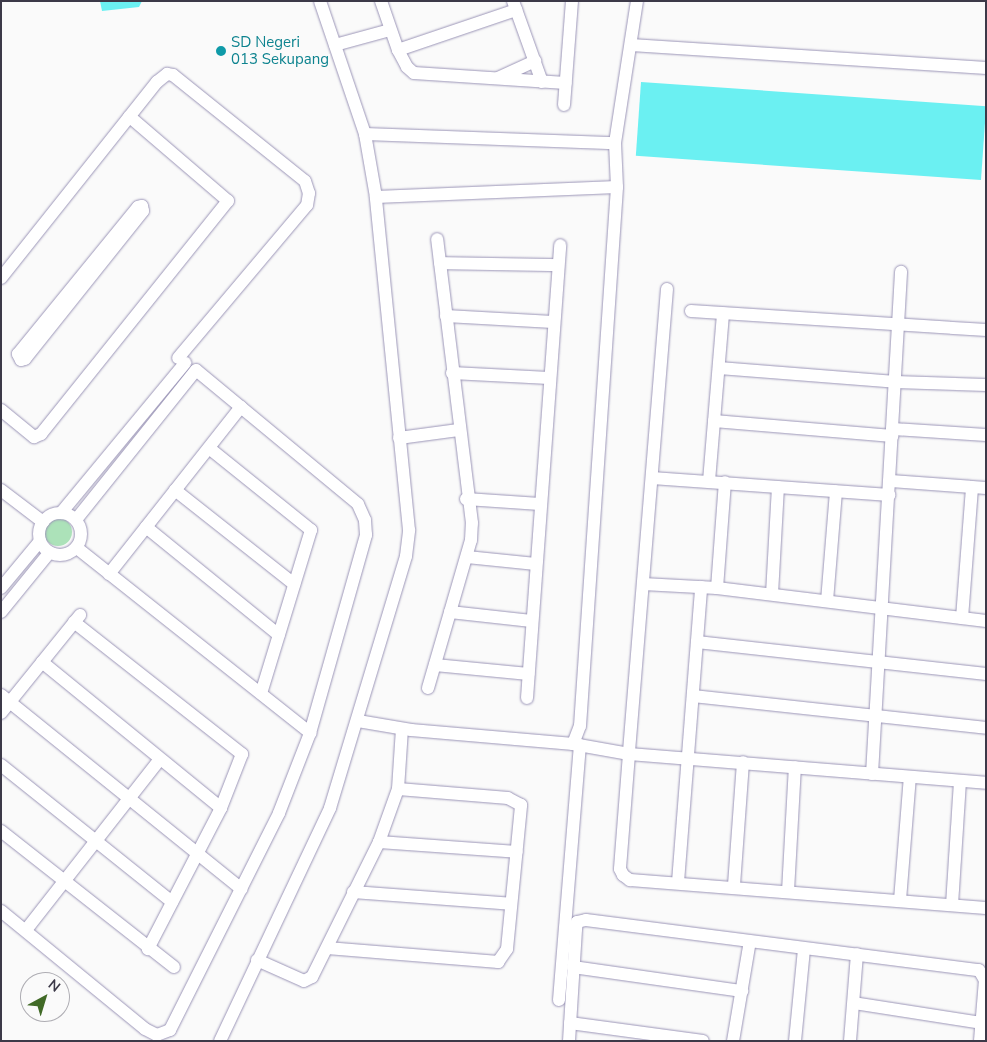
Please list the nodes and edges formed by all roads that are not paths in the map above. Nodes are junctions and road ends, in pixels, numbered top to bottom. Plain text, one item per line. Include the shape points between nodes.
1 (320, 1) edge
2 (382, 1) edge
3 (572, 1) edge
4 (637, 1) edge
5 (515, 6) edge
6 (390, 30) junction
7 (631, 45) junction
8 (335, 46) junction
9 (398, 50) junction
10 (535, 61) junction
11 (986, 68) edge
12 (495, 79) junction
13 (542, 82) junction
14 (566, 83) junction
15 (564, 105) dead end
16 (129, 116) junction
17 (365, 134) junction
18 (616, 143) junction
19 (617, 187) junction
20 (376, 197) junction
21 (437, 239) dead end
22 (560, 245) dead end
23 (440, 263) junction
24 (558, 265) junction
25 (901, 272) dead end
26 (1, 278) edge
27 (86, 283) joint
28 (668, 289) dead end
29 (691, 311) dead end
30 (723, 314) junction
31 (446, 316) junction
32 (553, 322) junction
33 (898, 325) junction
34 (986, 330) edge
35 (186, 364) junction
36 (719, 368) junction
37 (452, 374) junction
38 (549, 378) junction
39 (895, 382) junction
40 (986, 385) edge
41 (241, 407) junction
42 (1, 410) edge
43 (714, 421) junction
44 (458, 430) junction
45 (893, 433) junction
46 (986, 435) edge
47 (399, 438) junction
48 (209, 448) junction
49 (652, 478) junction
50 (709, 481) junction
51 (891, 481) junction
52 (724, 482) junction
53 (778, 486) junction
54 (972, 487) junction
55 (986, 488) edge
56 (1, 490) edge
57 (175, 490) junction
58 (836, 491) junction
59 (889, 495) junction
60 (466, 499) junction
61 (540, 504) junction
62 (61, 513) junction
63 (76, 520) junction
64 (43, 522) junction
65 (146, 527) junction
66 (40, 541) junction
67 (76, 548) junction
68 (50, 552) junction
69 (467, 556) junction
70 (536, 564) junction
71 (109, 574) junction
72 (294, 584) junction
73 (643, 584) junction
74 (701, 587) junction
75 (1, 588) edge
76 (717, 588) junction
77 (772, 594) junction
78 (827, 601) junction
79 (882, 608) junction
80 (1, 612) edge
81 (450, 612) junction
82 (962, 618) junction
83 (532, 621) junction
84 (986, 621) edge
85 (279, 635) junction
86 (697, 642) junction
87 (42, 662) junction
88 (879, 664) junction
89 (434, 665) junction
90 (529, 674) junction
91 (986, 674) edge
92 (428, 688) dead end
93 (261, 694) junction
94 (693, 696) junction
95 (6, 698) edge
96 (527, 698) dead end
97 (1, 713) edge
98 (876, 716) junction
99 (358, 721) junction
100 (986, 728) edge
101 (402, 729) junction
102 (310, 732) junction
103 (576, 745) junction
104 (629, 754) junction
105 (687, 756) junction
106 (160, 759) junction
107 (742, 762) junction
108 (1, 765) edge
109 (795, 767) junction
110 (872, 774) junction
111 (910, 777) junction
112 (960, 781) junction
113 (986, 783) edge
114 (398, 789) junction
115 (129, 798) junction
116 (221, 808) junction
117 (1, 831) edge
118 (95, 841) junction
119 (379, 842) junction
120 (516, 852) junction
121 (196, 854) junction
122 (64, 880) junction
123 (678, 882) junction
124 (734, 886) junction
125 (241, 890) junction
126 (788, 891) junction
127 (353, 892) junction
128 (900, 900) junction
129 (172, 902) junction
130 (511, 904) junction
131 (952, 905) junction
132 (986, 908) edge
133 (1, 911) edge
134 (26, 930) junction
135 (750, 941) junction
136 (327, 948) junction
137 (148, 949) junction
138 (804, 949) junction
139 (857, 954) junction
140 (257, 960) junction
141 (174, 967) dead end
142 (573, 967) junction
143 (742, 991) junction
144 (559, 1000) dead end
145 (854, 1003) junction
146 (570, 1023) junction
147 (981, 1023) junction
148 (220, 1041) edge
149 (569, 1041) edge
150 (703, 1041) edge
151 (733, 1041) edge
152 (794, 1041) edge
153 (850, 1041) edge
154 (980, 1041) edge

1 - 8 street
2 - 6 street
3 - 14 street
4 - 7 street
5 - 9 street
5 - 10 street
6 - 8 street
6 - 9 street
7 - 11 street
7 - 18 street
8 - 17 street
9 - 12 street via 414,73
10 - 12 street
10 - 13 street
12 - 13 street
13 - 14 street
14 - 15 street
16 - 26 street
16 - 35 street via 157,82 167,74 172,75 305,181 309,193 307,205
16 - 42 street via 228,201 41,434 34,437
17 - 18 street
17 - 20 street
18 - 19 street
19 - 20 street
19 - 103 street via 580,726
20 - 47 street
21 - 23 street
22 - 24 street
23 - 24 street
23 - 31 street
24 - 32 street
25 - 33 street
27 - 27 street via 25,359 20,358 18,354 142,206 143,211
28 - 49 street
29 - 30 street
30 - 33 street
30 - 36 street
31 - 32 street
31 - 37 street
32 - 38 street
33 - 34 street
33 - 39 street
35 - 41 street
35 - 62 street
35 - 63 street
36 - 39 street
36 - 43 street
37 - 38 street
37 - 44 street
38 - 61 street
39 - 40 street
39 - 45 street
41 - 48 street
41 - 102 street via 358,504 365,520 366,536
43 - 45 street
43 - 50 street
44 - 47 street
44 - 60 street
45 - 46 street
45 - 51 street
47 - 99 street via 409,530 406,556
48 - 57 street
48 - 72 street via 311,530
49 - 50 street
49 - 73 street
50 - 52 street
51 - 54 street
51 - 59 street
52 - 53 street
52 - 76 street
53 - 58 street
53 - 77 street
54 - 55 street
54 - 82 street
56 - 64 street
57 - 65 street
57 - 72 street
58 - 59 street
58 - 78 street
59 - 79 street
60 - 61 street
60 - 69 street via 472,523
61 - 70 street
62 - 63 street
62 - 64 street
63 - 67 street via 82,535
64 - 66 street
65 - 71 street
65 - 85 street
66 - 68 street
66 - 75 street
67 - 68 street via 64,555
67 - 71 street
68 - 80 street
69 - 70 street
69 - 81 street
70 - 83 street
71 - 93 street
72 - 85 street
73 - 74 street
73 - 104 street
74 - 76 street
74 - 86 street
76 - 77 street
77 - 78 street
78 - 79 street
79 - 82 street
79 - 88 street
81 - 83 street
81 - 89 street
82 - 84 street
83 - 90 street
85 - 93 street
86 - 88 street
86 - 94 street
87 - 95 street
87 - 106 street
87 - 116 street via 77,618 242,754
88 - 91 street
88 - 98 street
89 - 90 street
89 - 92 street
90 - 96 street
93 - 102 street
94 - 98 street
94 - 105 street
95 - 97 street
95 - 115 street
98 - 100 street
98 - 110 street
99 - 101 street
99 - 140 street via 330,808
101 - 103 street
101 - 114 street
102 - 125 street via 278,813
103 - 104 street
103 - 144 street
104 - 105 street
104 - 123 street via 620,869 630,880
105 - 107 street
105 - 123 street
106 - 115 street
106 - 116 street
107 - 109 street
107 - 124 street
108 - 118 street
109 - 110 street
109 - 126 street
110 - 111 street
111 - 112 street
111 - 128 street
112 - 113 street
112 - 131 street
114 - 119 street
114 - 120 street via 516,800 522,805
115 - 118 street
115 - 121 street
116 - 121 street
117 - 122 street
118 - 122 street
118 - 129 street
119 - 120 street
119 - 127 street
120 - 130 street
121 - 125 street
121 - 129 street
122 - 134 street
122 - 137 street
123 - 124 street
124 - 126 street
125 - 134 street via 170,1030 157,1035 144,1029
126 - 128 street
127 - 130 street
127 - 136 street
128 - 131 street
129 - 137 street
130 - 136 street via 507,949 498,962
131 - 132 street
133 - 134 street
135 - 138 street
135 - 142 street via 586,920 578,922
135 - 143 street
136 - 140 street via 312,977 304,981
137 - 141 street
138 - 139 street
138 - 152 street
139 - 145 street
139 - 147 street via 979,970 985,980
140 - 148 street
142 - 143 street
142 - 146 street
143 - 151 street
145 - 147 street
145 - 153 street
146 - 149 street
146 - 150 street
147 - 154 street

